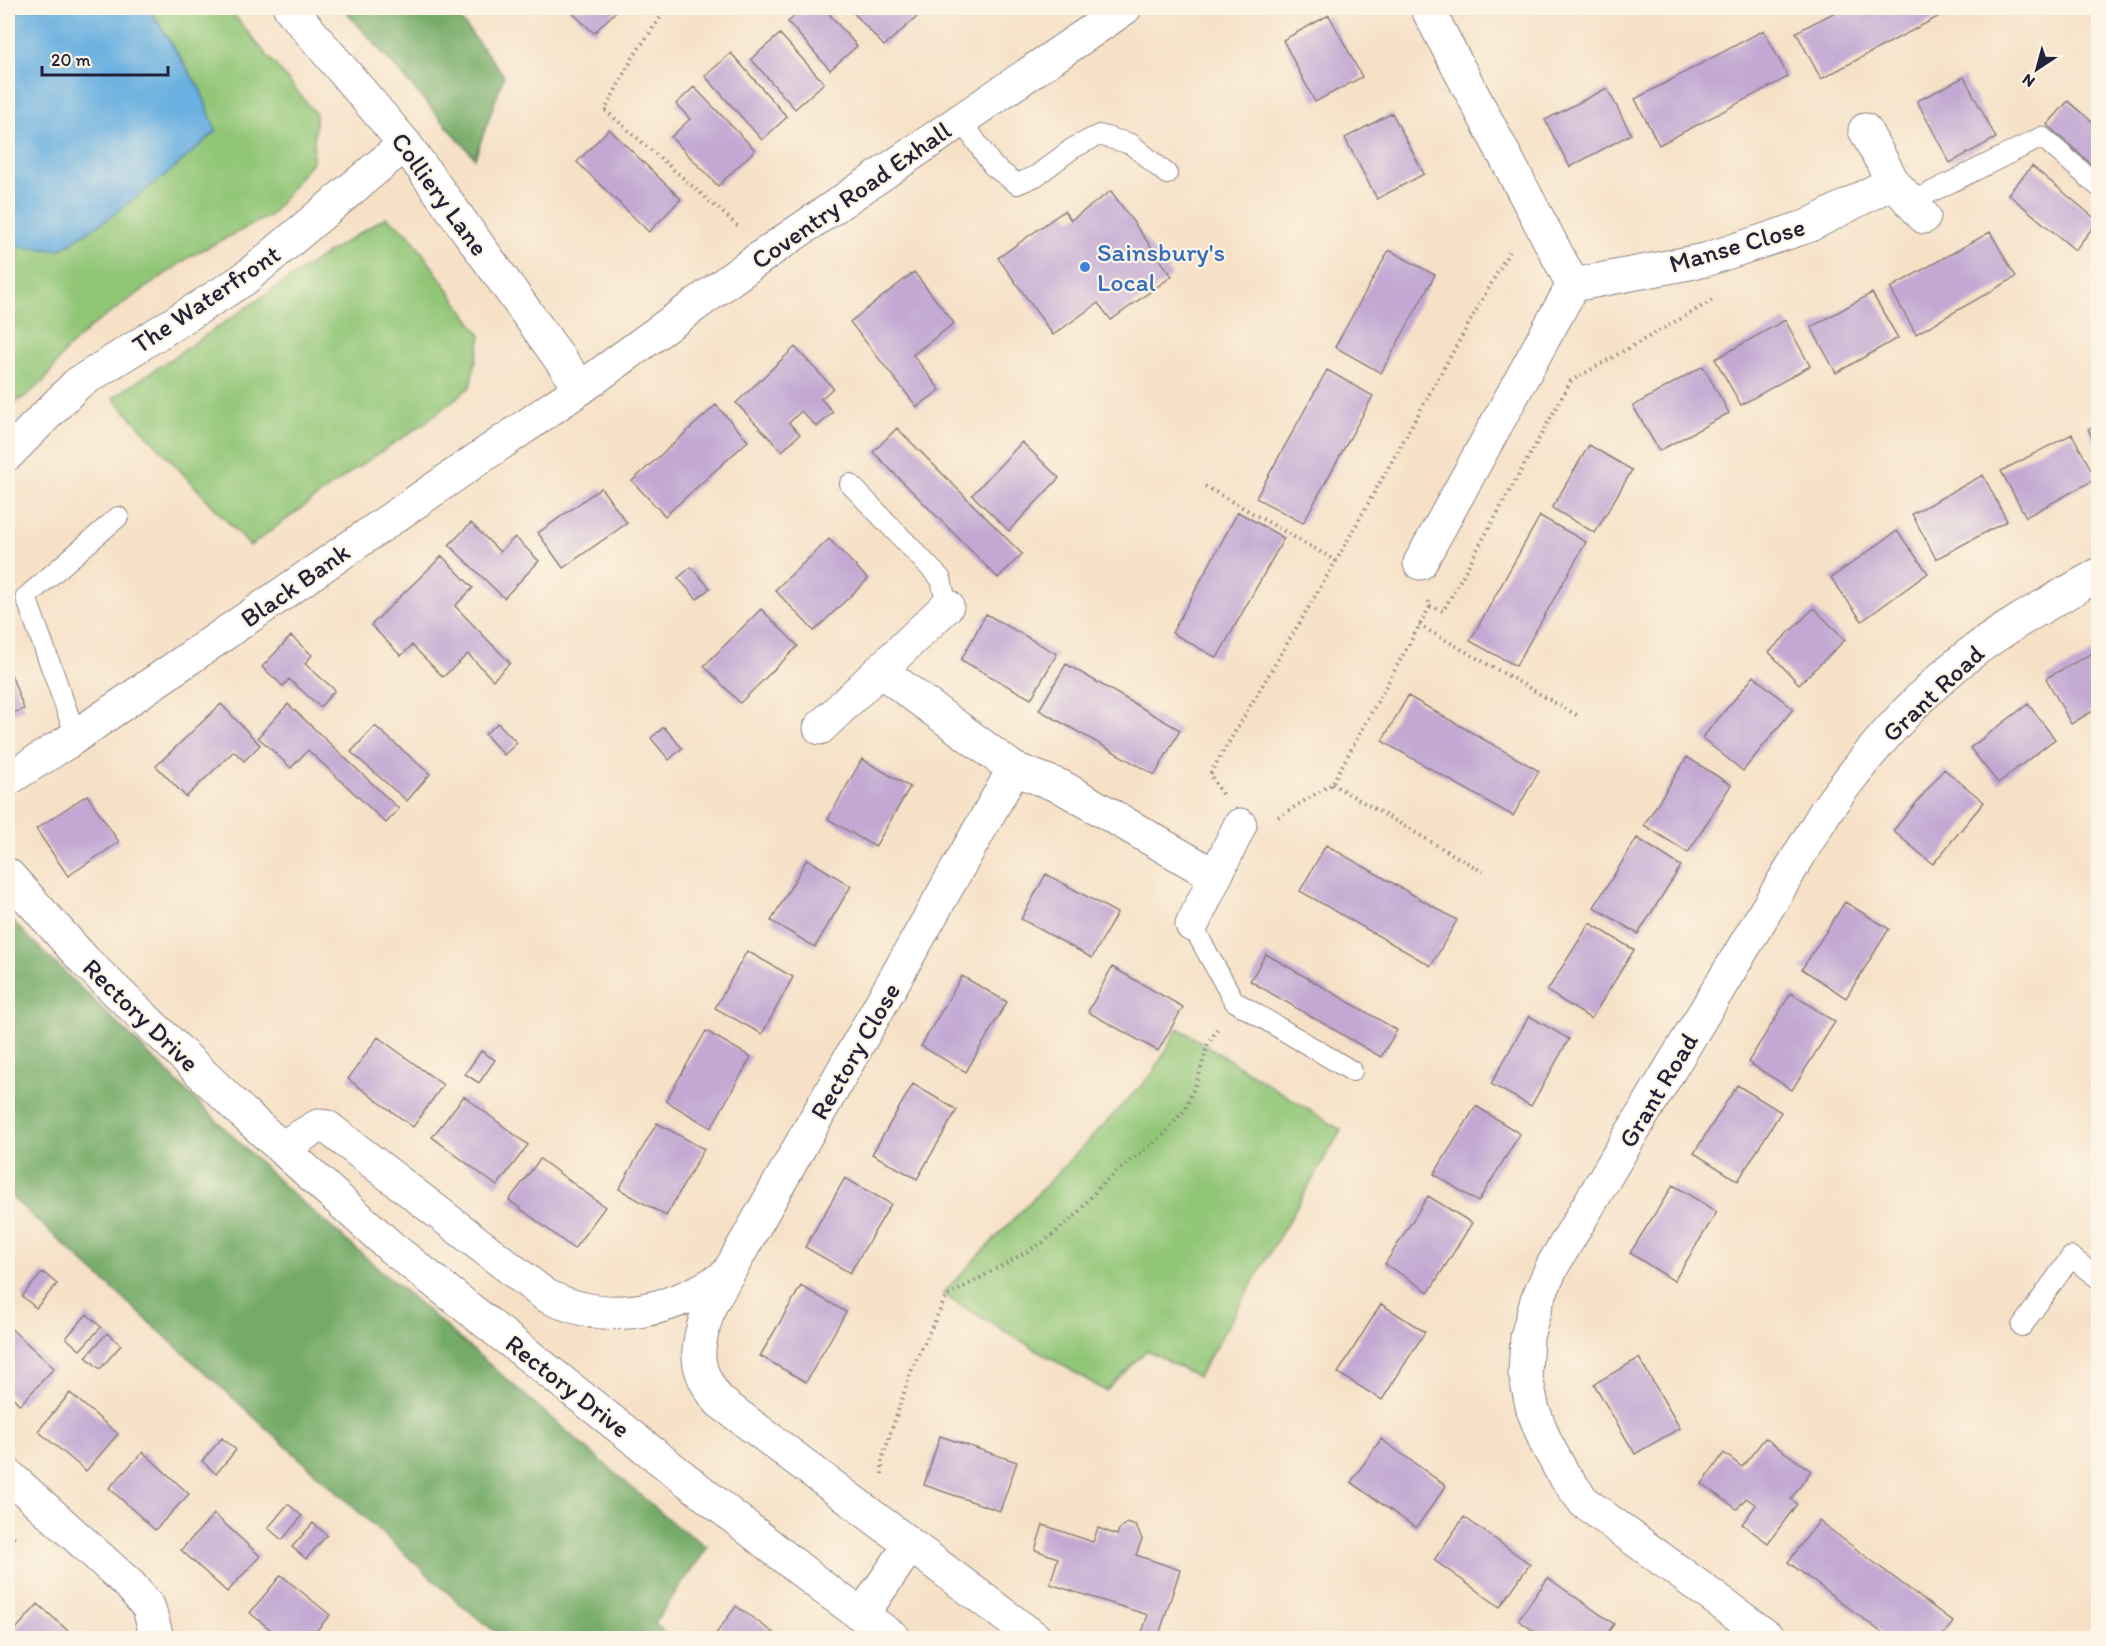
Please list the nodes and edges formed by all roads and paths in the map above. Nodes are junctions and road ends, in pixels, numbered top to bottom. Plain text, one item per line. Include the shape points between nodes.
1 (290, 8) edge
2 (667, 8) edge
3 (1125, 8) edge
4 (1427, 8) edge
5 (961, 120) junction
6 (1865, 130) dead end
7 (405, 144) junction
8 (1167, 174) dead end
9 (2098, 186) edge
10 (1909, 201) junction
11 (1533, 208) junction
12 (768, 252) junction
13 (1573, 285) junction
14 (1715, 299) dead end
15 (581, 388) junction
16 (8, 454) edge
17 (850, 484) dead end
18 (1205, 486) dead end
19 (118, 517) dead end
20 (1336, 561) junction
21 (1420, 562) joint
22 (2098, 575) edge
23 (947, 606) joint
24 (1430, 606) junction
25 (1419, 625) junction
26 (880, 670) junction
27 (1580, 717) dead end
28 (820, 728) dead end
29 (76, 736) junction
30 (1014, 769) junction
31 (8, 779) edge
32 (1332, 784) junction
33 (1240, 825) junction
34 (1483, 872) dead end
35 (8, 875) edge
36 (1215, 876) junction
37 (1192, 925) joint
38 (1234, 1001) junction
39 (1353, 1071) dead end
40 (281, 1148) junction
41 (727, 1275) junction
42 (2098, 1278) edge
43 (2022, 1326) dead end
44 (8, 1475) edge
45 (880, 1522) junction
46 (910, 1545) junction
47 (861, 1616) junction
48 (157, 1638) edge
49 (894, 1638) edge
50 (1035, 1638) edge
51 (1769, 1638) edge

1 - 7 street, Colliery Lane
2 - 12 path via 633,57 605,110
3 - 5 street, Coventry Road Exhall
4 - 11 street
5 - 8 lane via 993,166 1017,184 1099,135 1131,144
5 - 12 street, Coventry Road Exhall
6 - 10 street
7 - 15 street, Colliery Lane
7 - 16 street, The Waterfront via 243,280 77,384
9 - 10 lane via 2042,137
10 - 13 street, Manse Close via 1808,226 1705,260
11 - 13 street
11 - 20 path
12 - 15 street, Coventry Road Exhall
13 - 21 street
14 - 24 path via 1570,381 1443,611
15 - 29 street, Black Bank
17 - 23 lane via 941,579
18 - 20 path
19 - 29 lane via 26,597
20 - 33 path via 1210,774
21 - 24 path
22 - 51 street, Grant Road via 2023,618 1966,658 1896,723 1851,776 1827,809 1628,1139 1553,1265 1537,1300 1527,1337 1525,1373 1533,1410 1563,1474 1585,1503
23 - 26 street
24 - 25 path
25 - 27 path
25 - 32 path
26 - 28 street
26 - 30 street
29 - 31 street, Black Bank
30 - 36 street via 1062,787
30 - 41 street, Rectory Close
32 - 33 path via 1268,824
32 - 34 path
33 - 36 street
35 - 40 street, Rectory Drive via 85,961
36 - 37 street
37 - 38 lane
38 - 39 lane
38 - 45 path via 1207,1046 1185,1109 1162,1137 1102,1184 1076,1215 1044,1242 946,1297 912,1369 882,1459
40 - 41 street via 318,1126 327,1127 545,1295 564,1305 612,1313 643,1311 684,1299
40 - 47 street, Rectory Drive via 392,1248
41 - 45 street, Rectory Close via 710,1305 701,1334 698,1355 706,1385 720,1402
42 - 43 lane via 2071,1257
44 - 48 street via 130,1585 149,1608
45 - 46 street
46 - 47 street
46 - 50 street
47 - 49 street, Rectory Drive

